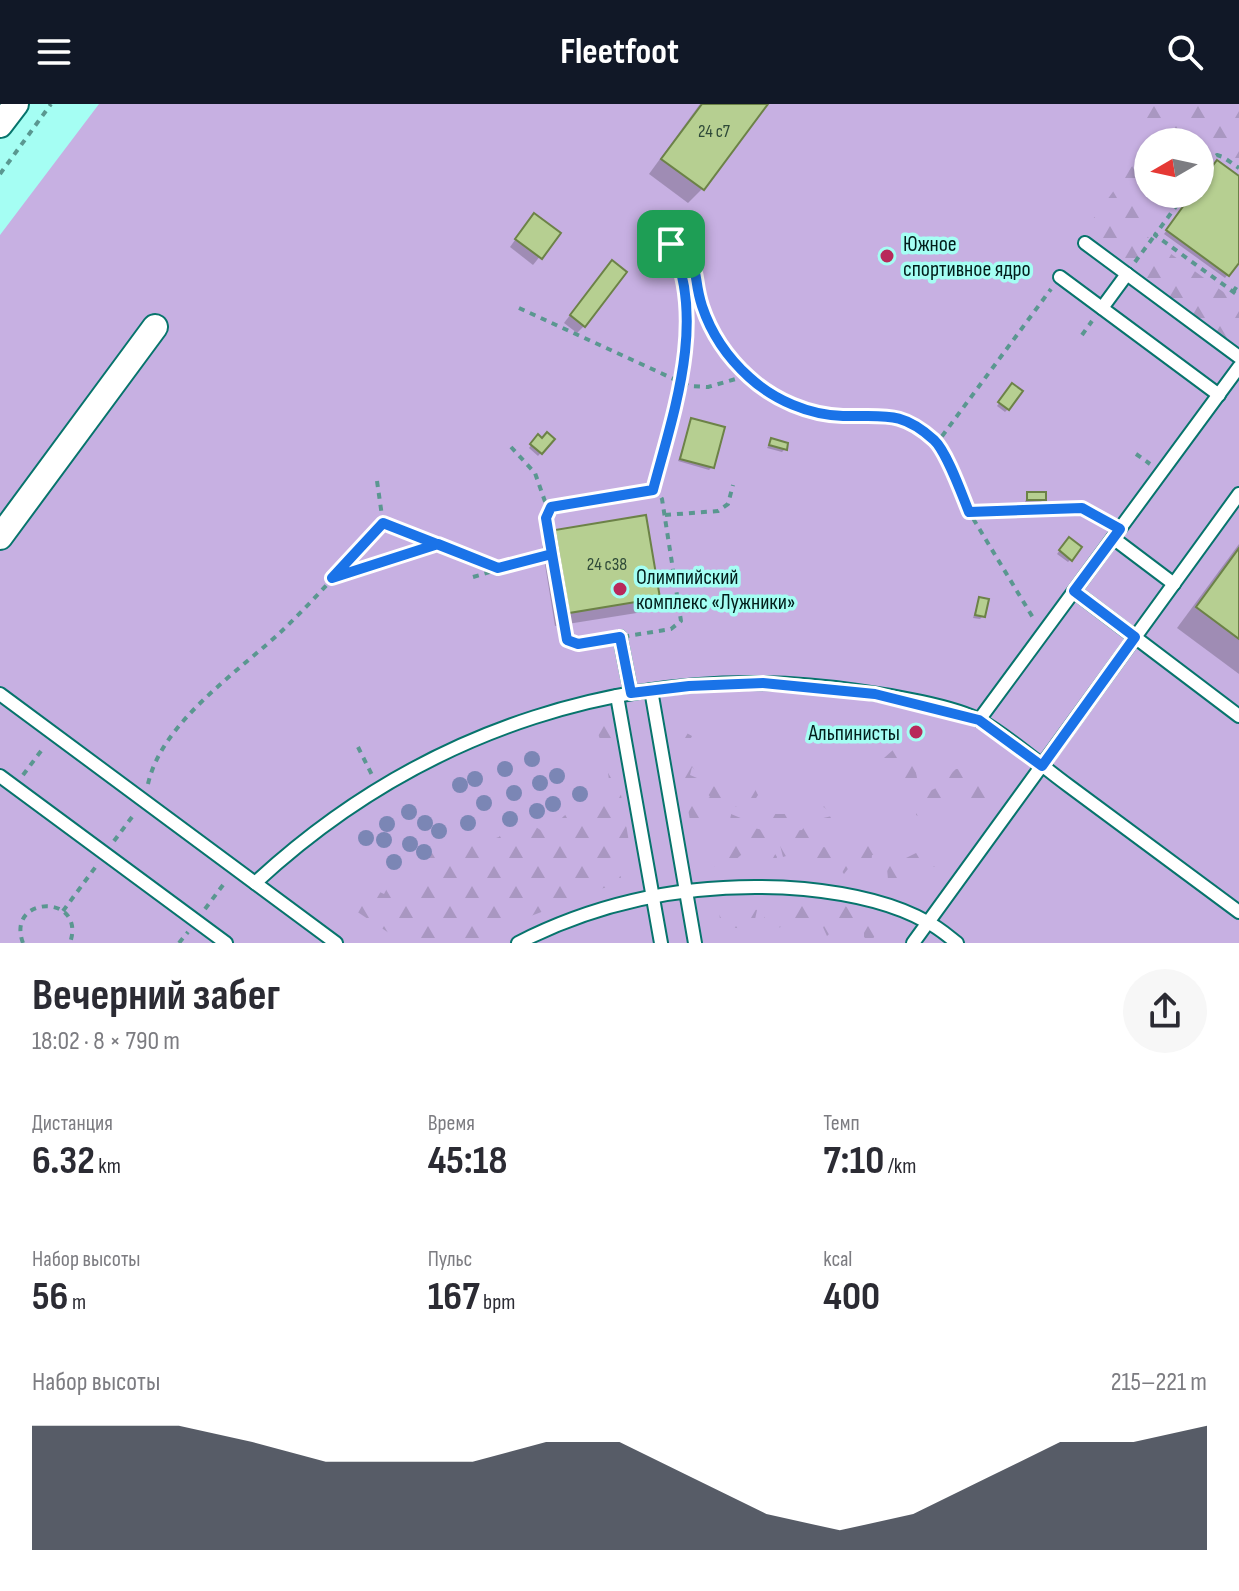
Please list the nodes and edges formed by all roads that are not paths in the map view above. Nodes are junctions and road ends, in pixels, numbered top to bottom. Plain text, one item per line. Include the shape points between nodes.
1 (16, 104) edge
2 (0, 125) edge
3 (1085, 243) dead end
4 (1127, 274) junction
5 (1060, 277) road end
6 (1102, 308) junction
7 (155, 327) dead end
8 (1239, 357) edge
9 (1236, 376) edge
10 (1219, 395) junction
11 (1239, 494) edge
12 (1116, 534) junction
13 (0, 537) edge
14 (1174, 584) junction
15 (1074, 591) junction
16 (620, 637) road end
17 (1135, 637) junction
18 (651, 690) junction
19 (631, 693) junction
20 (0, 694) edge
21 (617, 696) junction
22 (1239, 716) edge
23 (979, 720) junction
24 (1042, 766) junction
25 (0, 776) edge
26 (255, 883) junction
27 (686, 890) junction
28 (652, 895) junction
29 (1239, 912) edge
30 (929, 922) junction
31 (226, 943) edge
32 (336, 943) edge
33 (518, 943) edge
34 (661, 943) edge
35 (695, 943) edge
36 (913, 943) edge
37 (957, 943) edge

1 - 2 street
3 - 4 lane
4 - 6 lane
4 - 8 lane
5 - 6 lane
6 - 10 lane
7 - 13 street
9 - 10 lane
10 - 12 lane
11 - 14 lane
12 - 14 lane
12 - 15 lane
14 - 17 lane
15 - 17 lane
15 - 23 lane
16 - 19 lane
17 - 22 lane
17 - 24 lane
18 - 19 lane
18 - 23 lane via 724,683 803,685 875,694
18 - 27 lane
19 - 21 lane
20 - 26 lane
21 - 26 lane via 538,715 440,754 323,826
21 - 28 lane
23 - 24 lane
24 - 29 lane
24 - 30 lane
25 - 31 lane
26 - 32 lane
27 - 28 lane
27 - 30 lane via 762,886 817,891 881,903
27 - 35 lane
28 - 33 lane via 589,913
28 - 34 lane
30 - 36 lane
30 - 37 lane

